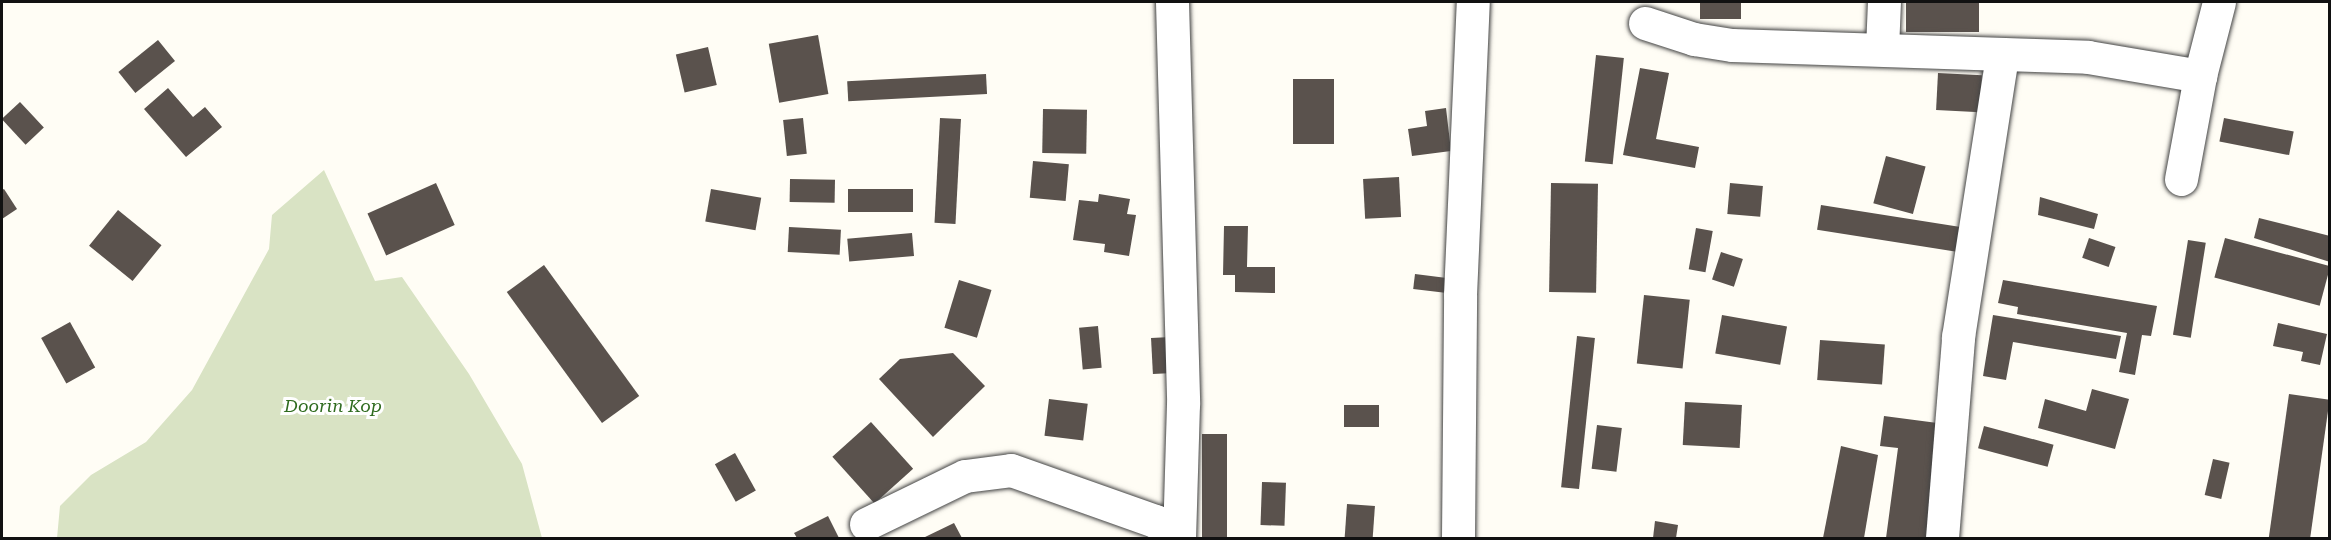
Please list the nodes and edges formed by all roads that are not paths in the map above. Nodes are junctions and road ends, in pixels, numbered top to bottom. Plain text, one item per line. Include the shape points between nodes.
1 (1172, 2) edge
2 (1473, 2) edge
3 (1884, 2) edge
4 (2219, 2) edge
5 (1645, 23) dead end
6 (1882, 49) junction
7 (2002, 55) junction
8 (2200, 76) junction
9 (2181, 179) dead end
10 (866, 524) dead end
11 (1179, 538) edge
12 (1458, 538) edge
13 (1942, 538) edge

1 - 11 street via 1183,404
2 - 12 street via 1460,295
3 - 6 street
4 - 8 street
5 - 6 street via 1694,39 1732,45
6 - 7 street
7 - 8 street via 2088,57
7 - 13 street via 1958,337
8 - 9 street
10 - 11 street via 965,476 1011,470 1155,520

